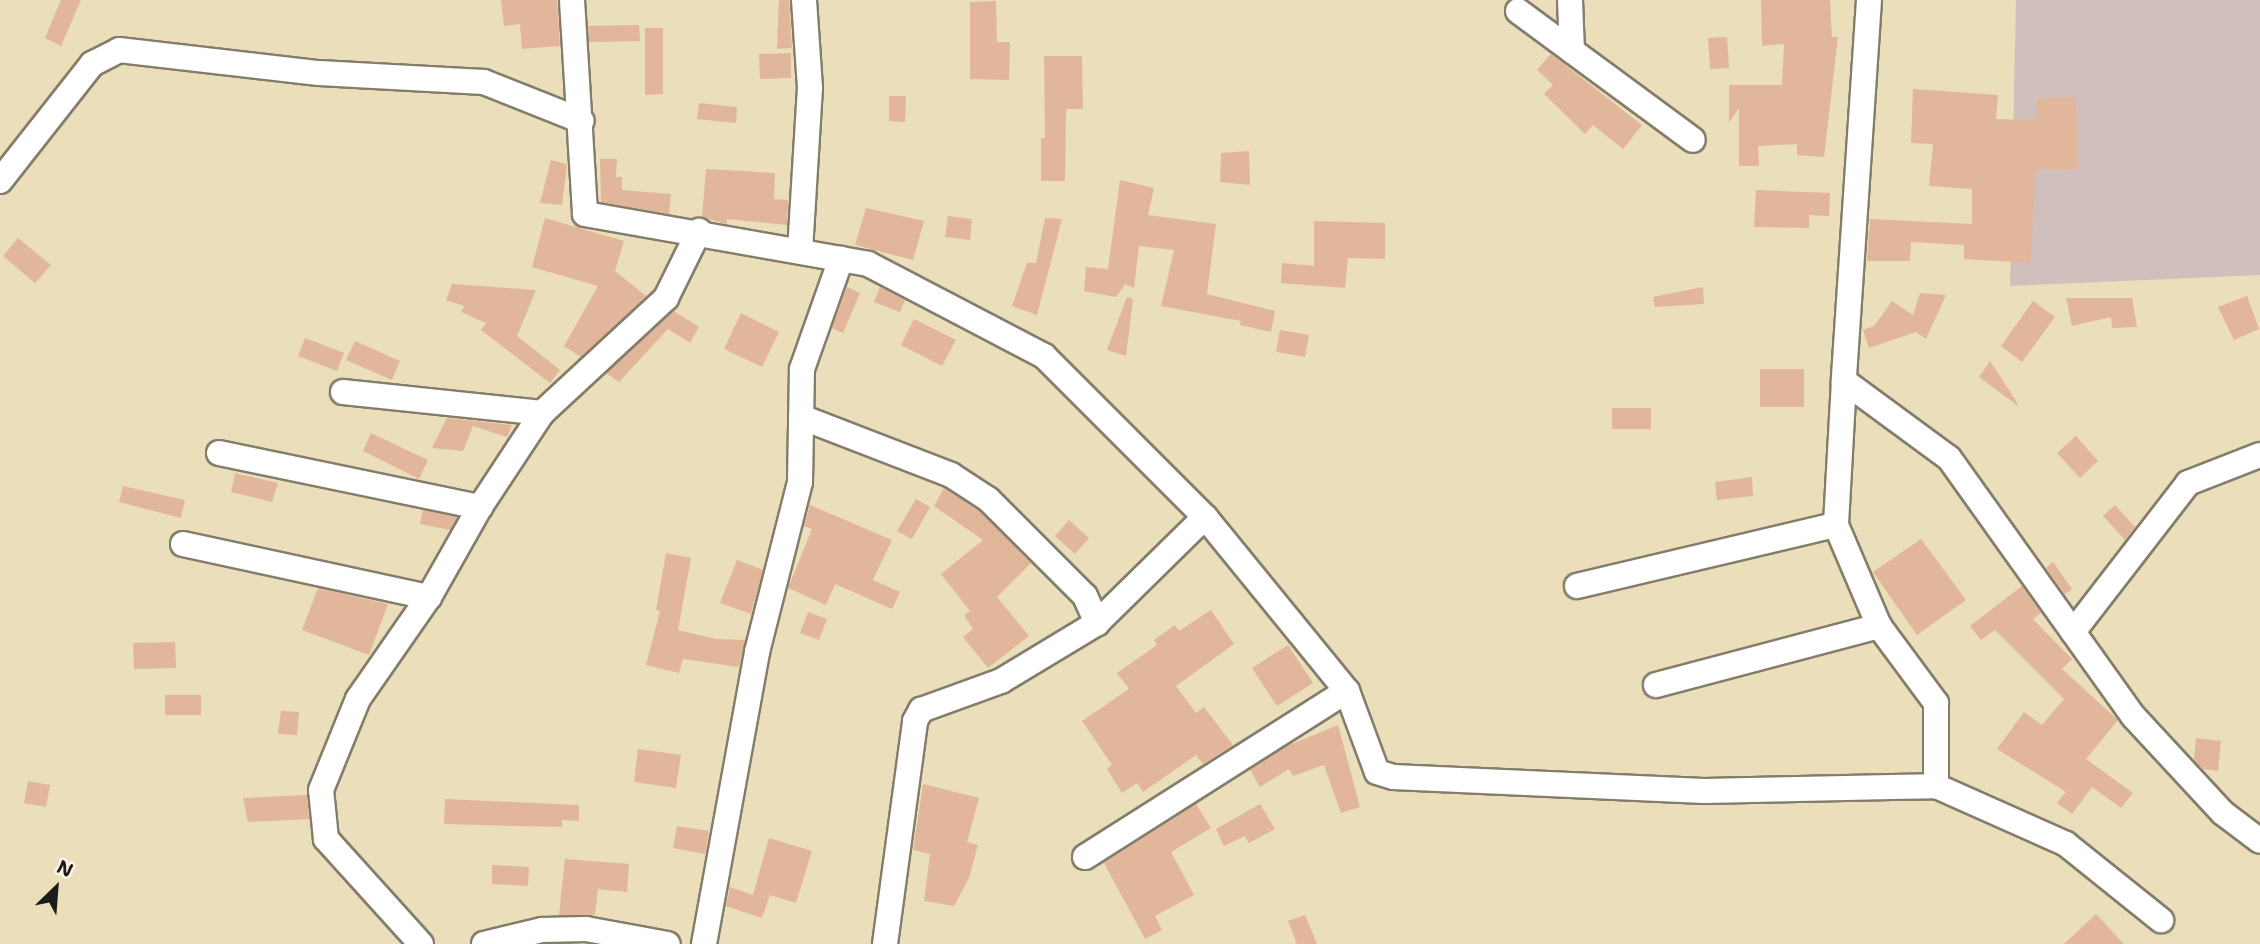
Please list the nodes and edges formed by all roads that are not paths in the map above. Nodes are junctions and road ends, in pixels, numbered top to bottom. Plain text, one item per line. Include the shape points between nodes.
1 (572, 0) edge
2 (804, 0) edge
3 (1570, 0) edge
4 (1869, 0) edge
5 (1518, 11) dead end
6 (1572, 51) junction
7 (582, 121) junction
8 (1693, 140) dead end
9 (0, 181) edge
10 (699, 231) junction
11 (800, 251) junction
12 (841, 259) junction
13 (1844, 381) junction
14 (343, 392) dead end
15 (542, 412) junction
16 (801, 417) junction
17 (219, 453) dead end
18 (2260, 455) edge
19 (480, 507) junction
20 (1205, 517) junction
21 (1836, 525) junction
22 (183, 544) dead end
23 (1577, 586) dead end
24 (429, 597) junction
25 (1097, 623) junction
26 (1879, 626) junction
27 (2073, 632) junction
28 (1656, 685) dead end
29 (1347, 691) junction
30 (1936, 786) junction
31 (2260, 841) edge
32 (1085, 857) dead end
33 (2161, 920) dead end
34 (421, 944) edge
35 (484, 944) edge
36 (668, 944) edge
37 (704, 944) edge
38 (885, 944) edge

1 - 7 street
2 - 11 street via 810,88
3 - 6 street
4 - 13 street
5 - 6 street
6 - 8 street
7 - 9 street via 484,82 318,73 119,50 92,64
7 - 10 street via 585,214
10 - 11 street
10 - 15 street via 666,298
11 - 12 street
12 - 16 street via 802,369
12 - 20 street via 868,264 1044,356
13 - 21 street
13 - 27 street via 1949,458
14 - 15 street
15 - 19 street
16 - 25 street via 951,475 988,499 1085,596
16 - 37 street via 800,482 757,652
17 - 19 street
18 - 27 street via 2188,482
19 - 24 street
20 - 25 street
20 - 29 street
21 - 23 street
21 - 26 street
22 - 24 street
24 - 34 street via 358,699 321,790 326,839
25 - 38 street via 1001,681 921,710 915,720
26 - 28 street
26 - 30 street via 1936,703
27 - 31 street via 2134,717 2223,813
29 - 30 street via 1369,758 1377,772 1393,777 1704,791
29 - 32 street
30 - 33 street via 2066,844
35 - 36 street via 542,930 586,929

